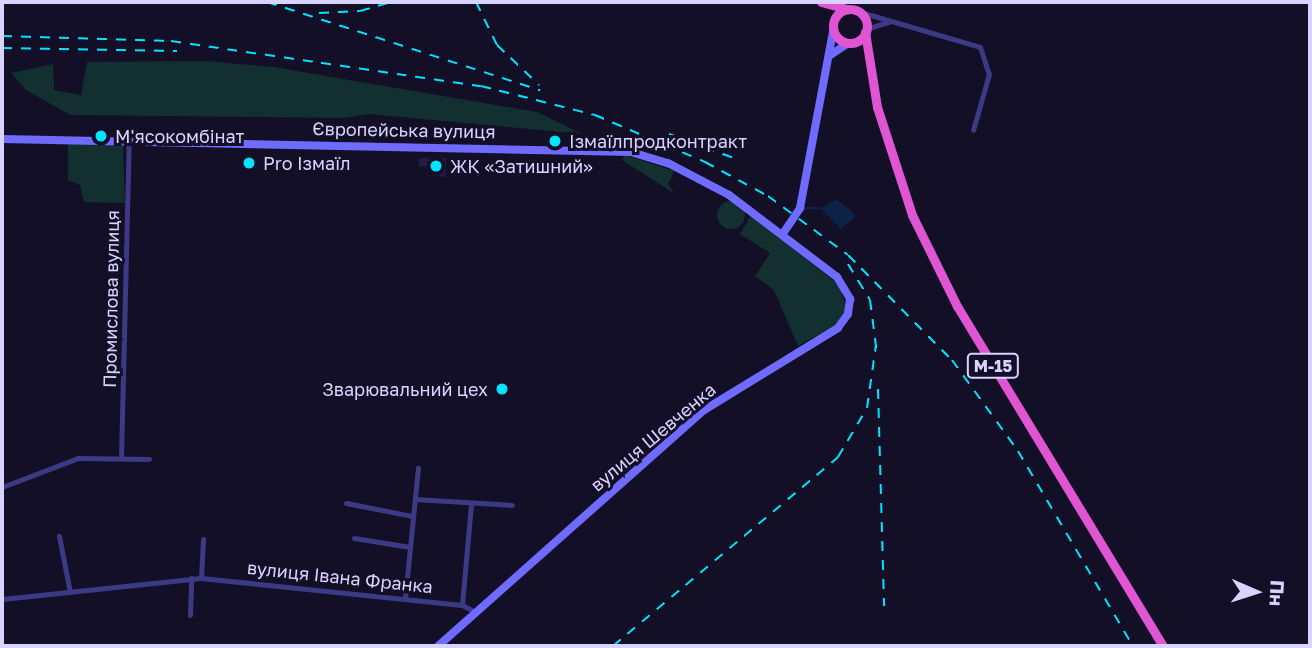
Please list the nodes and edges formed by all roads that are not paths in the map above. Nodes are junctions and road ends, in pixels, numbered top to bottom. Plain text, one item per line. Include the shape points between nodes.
1 (820, 2) edge
2 (855, 10) junction
3 (897, 21) junction
4 (834, 24) junction
5 (866, 31) junction
6 (849, 43) junction
7 (826, 62) junction
8 (869, 65) junction
9 (973, 130) dead end
10 (2, 139) edge
11 (129, 141) junction
12 (784, 232) junction
13 (121, 458) junction
14 (149, 459) dead end
15 (418, 468) dead end
16 (2, 486) edge
17 (415, 499) junction
18 (346, 503) dead end
19 (471, 504) junction
20 (512, 505) dead end
21 (412, 516) junction
22 (59, 536) dead end
23 (354, 538) dead end
24 (203, 539) dead end
25 (410, 547) junction
26 (191, 578) junction
27 (201, 578) junction
28 (69, 592) junction
29 (405, 598) junction
30 (2, 599) edge
31 (462, 605) junction
32 (474, 611) junction
33 (190, 615) dead end
34 (438, 646) edge
35 (1163, 646) edge

1 - 2 highway, М-15
1 - 4 highway, М-15
2 - 3 street
2 - 4 highway via 841,12
2 - 5 highway, М-15
3 - 5 street
3 - 9 street via 979,47 989,74
4 - 6 highway, М-15
4 - 7 main road
5 - 6 highway
5 - 8 highway, М-15
6 - 7 main road
6 - 8 highway, М-15
7 - 12 main road via 800,208
8 - 35 highway, М-15 via 892,163 957,306
10 - 11 main road, Європейська вулиця
11 - 12 main road, Європейська вулиця via 631,152 678,168
11 - 13 street, Промислова вулиця
12 - 32 main road, вулиця Шевченка via 845,287 850,299 845,321 704,410
13 - 14 street
13 - 16 street via 78,458
15 - 17 street
17 - 19 street
17 - 21 street
18 - 21 street
19 - 20 street
19 - 31 street
21 - 25 street
22 - 28 street
23 - 25 street
24 - 27 street
25 - 29 street
26 - 27 street, вулиця Івана Франка
26 - 28 street, вулиця Івана Франка
26 - 33 street
27 - 29 street, вулиця Івана Франка
28 - 30 street, вулиця Івана Франка
29 - 31 street, вулиця Івана Франка
31 - 32 street, вулиця Івана Франка
32 - 34 main road, вулиця Шевченка

